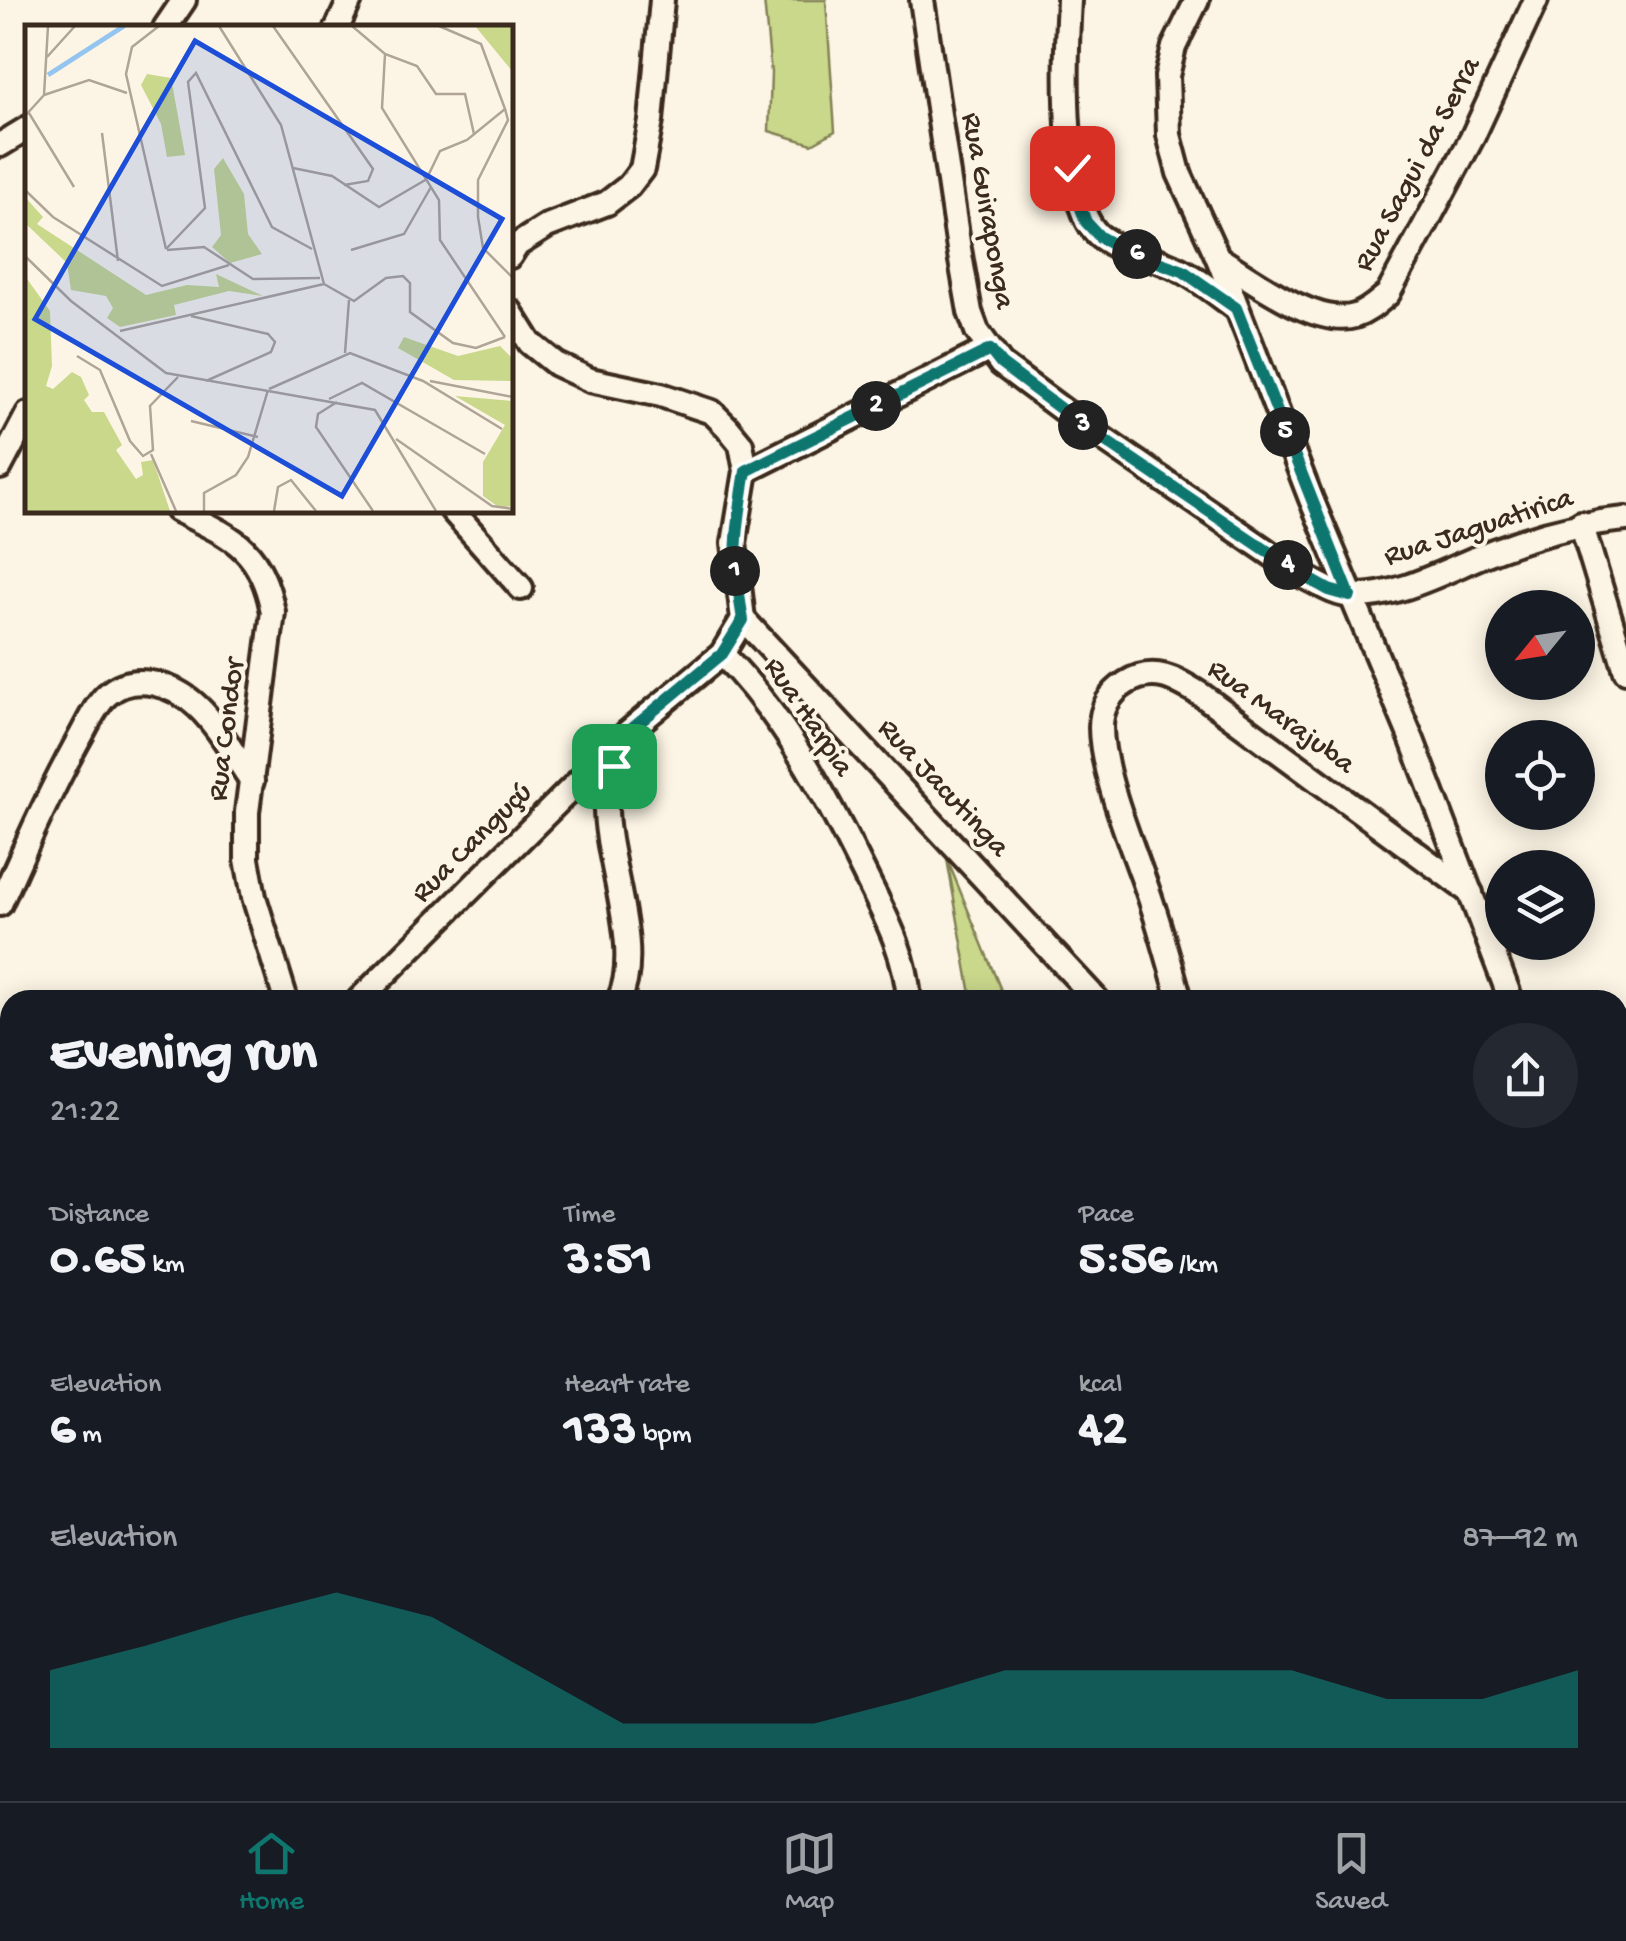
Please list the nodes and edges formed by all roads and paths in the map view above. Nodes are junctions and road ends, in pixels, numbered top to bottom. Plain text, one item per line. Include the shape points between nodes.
1 (184, 0) edge
2 (350, 0) edge
3 (662, 0) edge
4 (922, 0) edge
5 (1069, 0) edge
6 (1197, 0) edge
7 (1536, 0) edge
8 (166, 25) edge
9 (338, 25) edge
10 (25, 130) edge
11 (0, 145) edge
12 (512, 253) edge
13 (1218, 258) junction
14 (1236, 308) junction
15 (512, 315) edge
16 (990, 350) junction
17 (18, 429) edge
18 (0, 467) edge
19 (746, 471) junction
20 (181, 512) edge
21 (454, 512) edge
22 (1626, 519) edge
23 (1581, 523) junction
24 (521, 588) dead end
25 (1350, 596) junction
26 (743, 620) junction
27 (722, 654) junction
28 (1626, 671) edge
29 (628, 732) junction
30 (252, 781) junction
31 (1471, 893) junction
32 (0, 904) edge
33 (283, 990) edge
34 (369, 990) edge
35 (622, 990) edge
36 (909, 990) edge
37 (1088, 990) edge
38 (1177, 990) edge
39 (1507, 990) edge

1 - 8 street
2 - 9 street
3 - 12 street via 642,169 607,203 547,226
4 - 16 street, Rua Guiraponga via 970,312
5 - 14 street via 1072,168 1086,222 1100,237 1183,271
6 - 13 street via 1174,47 1166,104 1179,173
7 - 13 street, Rua Sagui da Serra via 1472,138 1388,294 1374,306 1357,316 1325,316
10 - 11 street
13 - 14 street
14 - 25 street
15 - 19 street via 530,344 556,364 590,380 712,412 741,444
16 - 19 street
16 - 25 street, Rua Guiraponga via 1098,436 1304,576
17 - 18 street
19 - 26 street via 734,543
20 - 30 street, Rua Condor via 250,553 269,591 273,612
21 - 24 street
22 - 23 street, Rua Jaguatirica
23 - 25 street, Rua Jaguatirica via 1386,592
23 - 28 street
25 - 31 street
26 - 27 street, Rua Harpia
26 - 37 street, Rua Jacutinga
27 - 29 street, Rua Canguçú
27 - 36 street, Rua Harpia via 816,778 899,944
29 - 34 street, Rua Canguçú
29 - 35 street via 606,804 628,968
30 - 32 street via 199,708 174,690 128,683 106,694 87,724
30 - 33 street, Rua Condor via 247,859
31 - 38 street, Rua Marajuba via 1203,696 1174,678 1140,676 1105,703 1102,739
31 - 39 street

